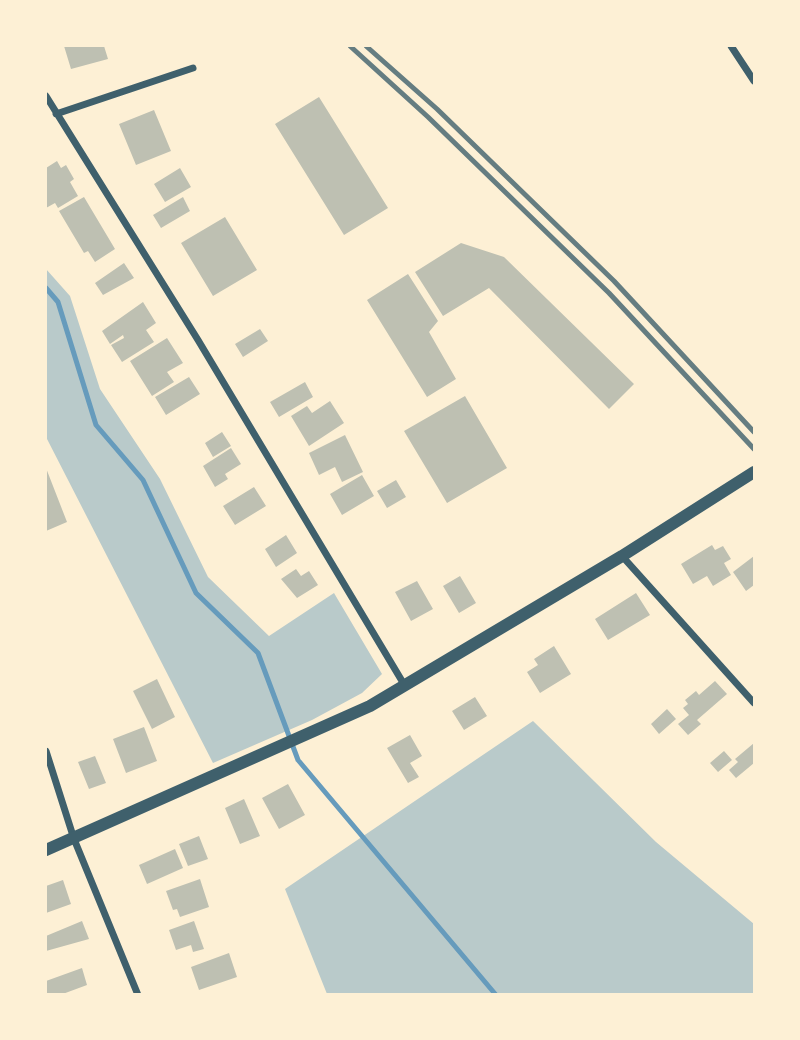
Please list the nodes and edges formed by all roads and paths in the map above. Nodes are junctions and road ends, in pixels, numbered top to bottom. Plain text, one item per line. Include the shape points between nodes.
1 (731, 46) edge
2 (194, 68) dead end
3 (754, 81) edge
4 (46, 96) edge
5 (57, 114) junction
6 (754, 472) edge
7 (622, 556) junction
8 (406, 686) junction
9 (754, 703) edge
10 (46, 751) edge
11 (74, 839) junction
12 (46, 850) edge
13 (138, 995) edge

1 - 3 street
2 - 5 street
4 - 5 street
5 - 8 street
6 - 7 street
7 - 8 street
7 - 9 street
8 - 11 street via 307,736
10 - 11 street
11 - 12 street
11 - 13 street

